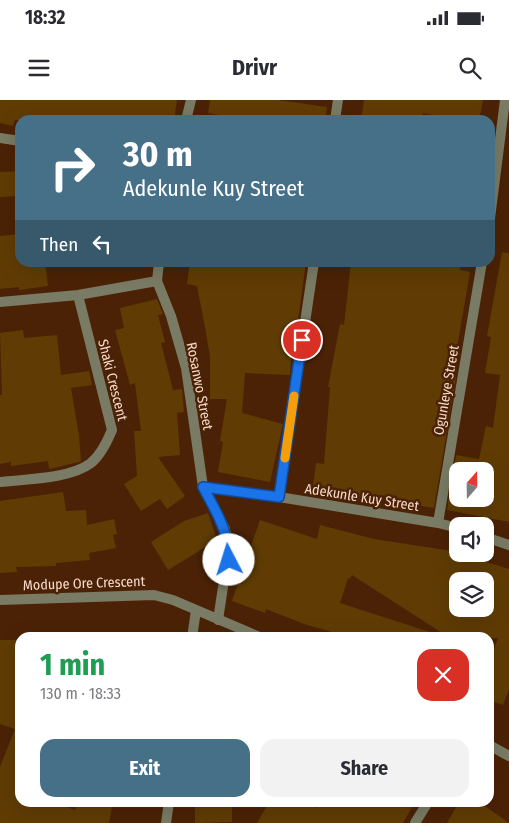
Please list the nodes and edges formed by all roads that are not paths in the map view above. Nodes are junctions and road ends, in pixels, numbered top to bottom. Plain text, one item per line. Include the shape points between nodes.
1 (190, 100) edge
2 (338, 100) edge
3 (505, 100) edge
4 (187, 115) edge
5 (336, 115) edge
6 (0, 138) edge
7 (15, 140) edge
8 (495, 179) edge
9 (158, 267) edge
10 (313, 267) edge
11 (481, 267) edge
12 (157, 281) junction
13 (78, 295) junction
14 (0, 302) edge
15 (0, 482) edge
16 (203, 487) junction
17 (279, 497) junction
18 (438, 523) junction
19 (449, 526) edge
20 (494, 540) edge
21 (509, 545) edge
22 (0, 600) edge
23 (196, 610) junction
24 (218, 620) junction
25 (193, 632) edge
26 (247, 632) edge
27 (494, 748) edge
28 (509, 756) edge
29 (168, 807) edge
30 (425, 807) edge
31 (166, 823) edge
32 (415, 823) edge

1 - 4 street
2 - 5 street
3 - 8 street
6 - 7 street
9 - 12 street, Rosanwo Street
10 - 17 street
11 - 18 street, Ogunleye Street
12 - 13 street
12 - 16 street, Rosanwo Street via 186,368
13 - 14 street
13 - 15 street, Shaki Crescent via 112,430 93,462 81,469
16 - 17 street, Adekunle Kuy Street
16 - 24 street, Rosanwo Street via 225,529 229,547
17 - 18 street, Adekunle Kuy Street
18 - 19 street, Adekunle Kuy Street
20 - 21 street
22 - 23 street, Modupe Ore Crescent via 154,595
23 - 24 street, Modupe Ore Crescent
23 - 25 street
24 - 26 street, Modupe Ore Crescent
27 - 28 street
29 - 31 street
30 - 32 street

